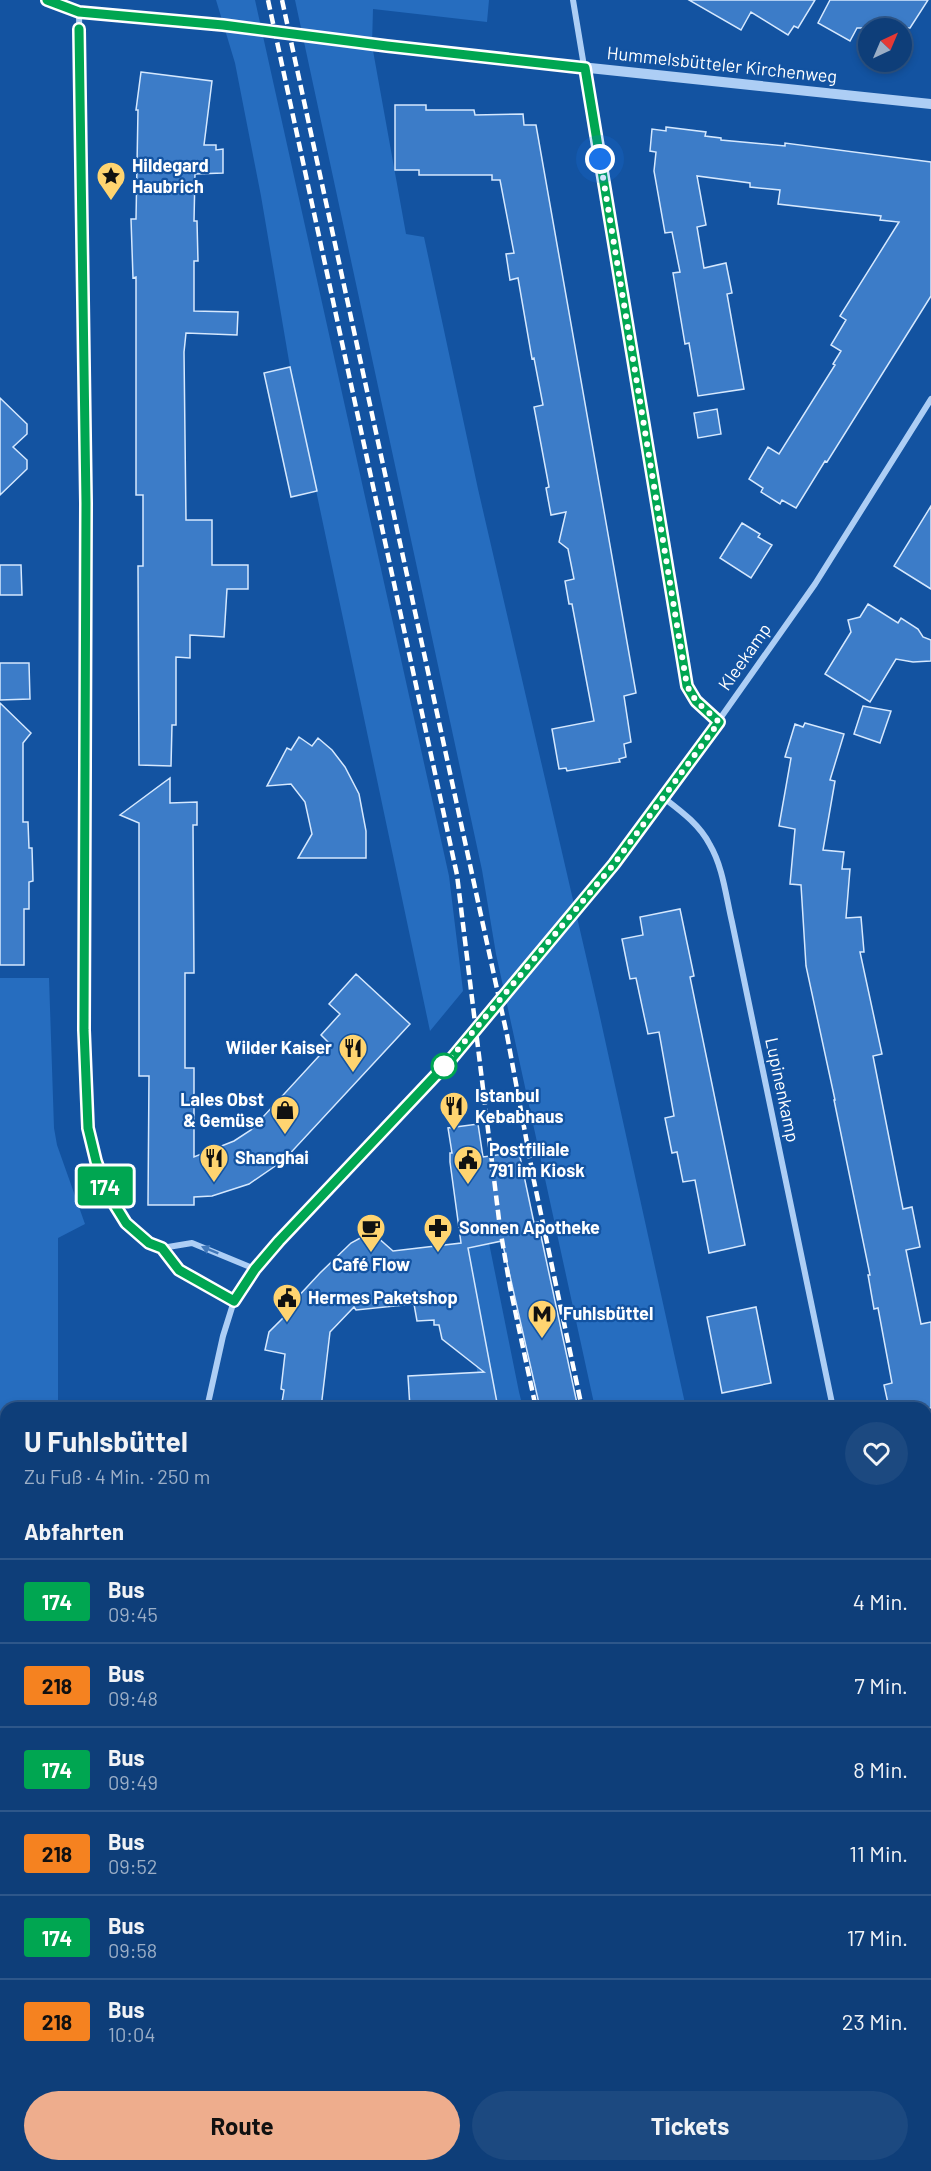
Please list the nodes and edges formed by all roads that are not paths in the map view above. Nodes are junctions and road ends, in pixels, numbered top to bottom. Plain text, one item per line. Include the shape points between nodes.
1 (47, 0) edge
2 (573, 0) edge
3 (79, 12) junction
4 (585, 68) junction
5 (931, 104) edge
6 (931, 399) edge
7 (719, 722) junction
8 (664, 798) junction
9 (162, 1248) junction
10 (255, 1269) junction
11 (234, 1301) junction
12 (208, 1402) edge
13 (832, 1402) edge

1 - 3 street, Hummelsbütteler Kirchenweg
2 - 4 street
3 - 4 street, Hummelsbütteler Kirchenweg, bridge
3 - 9 street via 86,503 84,1030 88,1128 108,1194 126,1223 149,1243
4 - 5 street, Hummelsbütteler Kirchenweg
4 - 7 street via 687,686 696,701
6 - 7 street, Kleekamp via 815,584
7 - 8 street, Kleekamp
8 - 10 street, Kleekamp, bridge via 452,1058
8 - 13 street, Lupinenkamp via 700,830 717,861
10 -> 9 street via 192,1243
9 - 11 street via 179,1270
10 - 11 street, Kleekamp
11 - 12 street, Kleekamp

